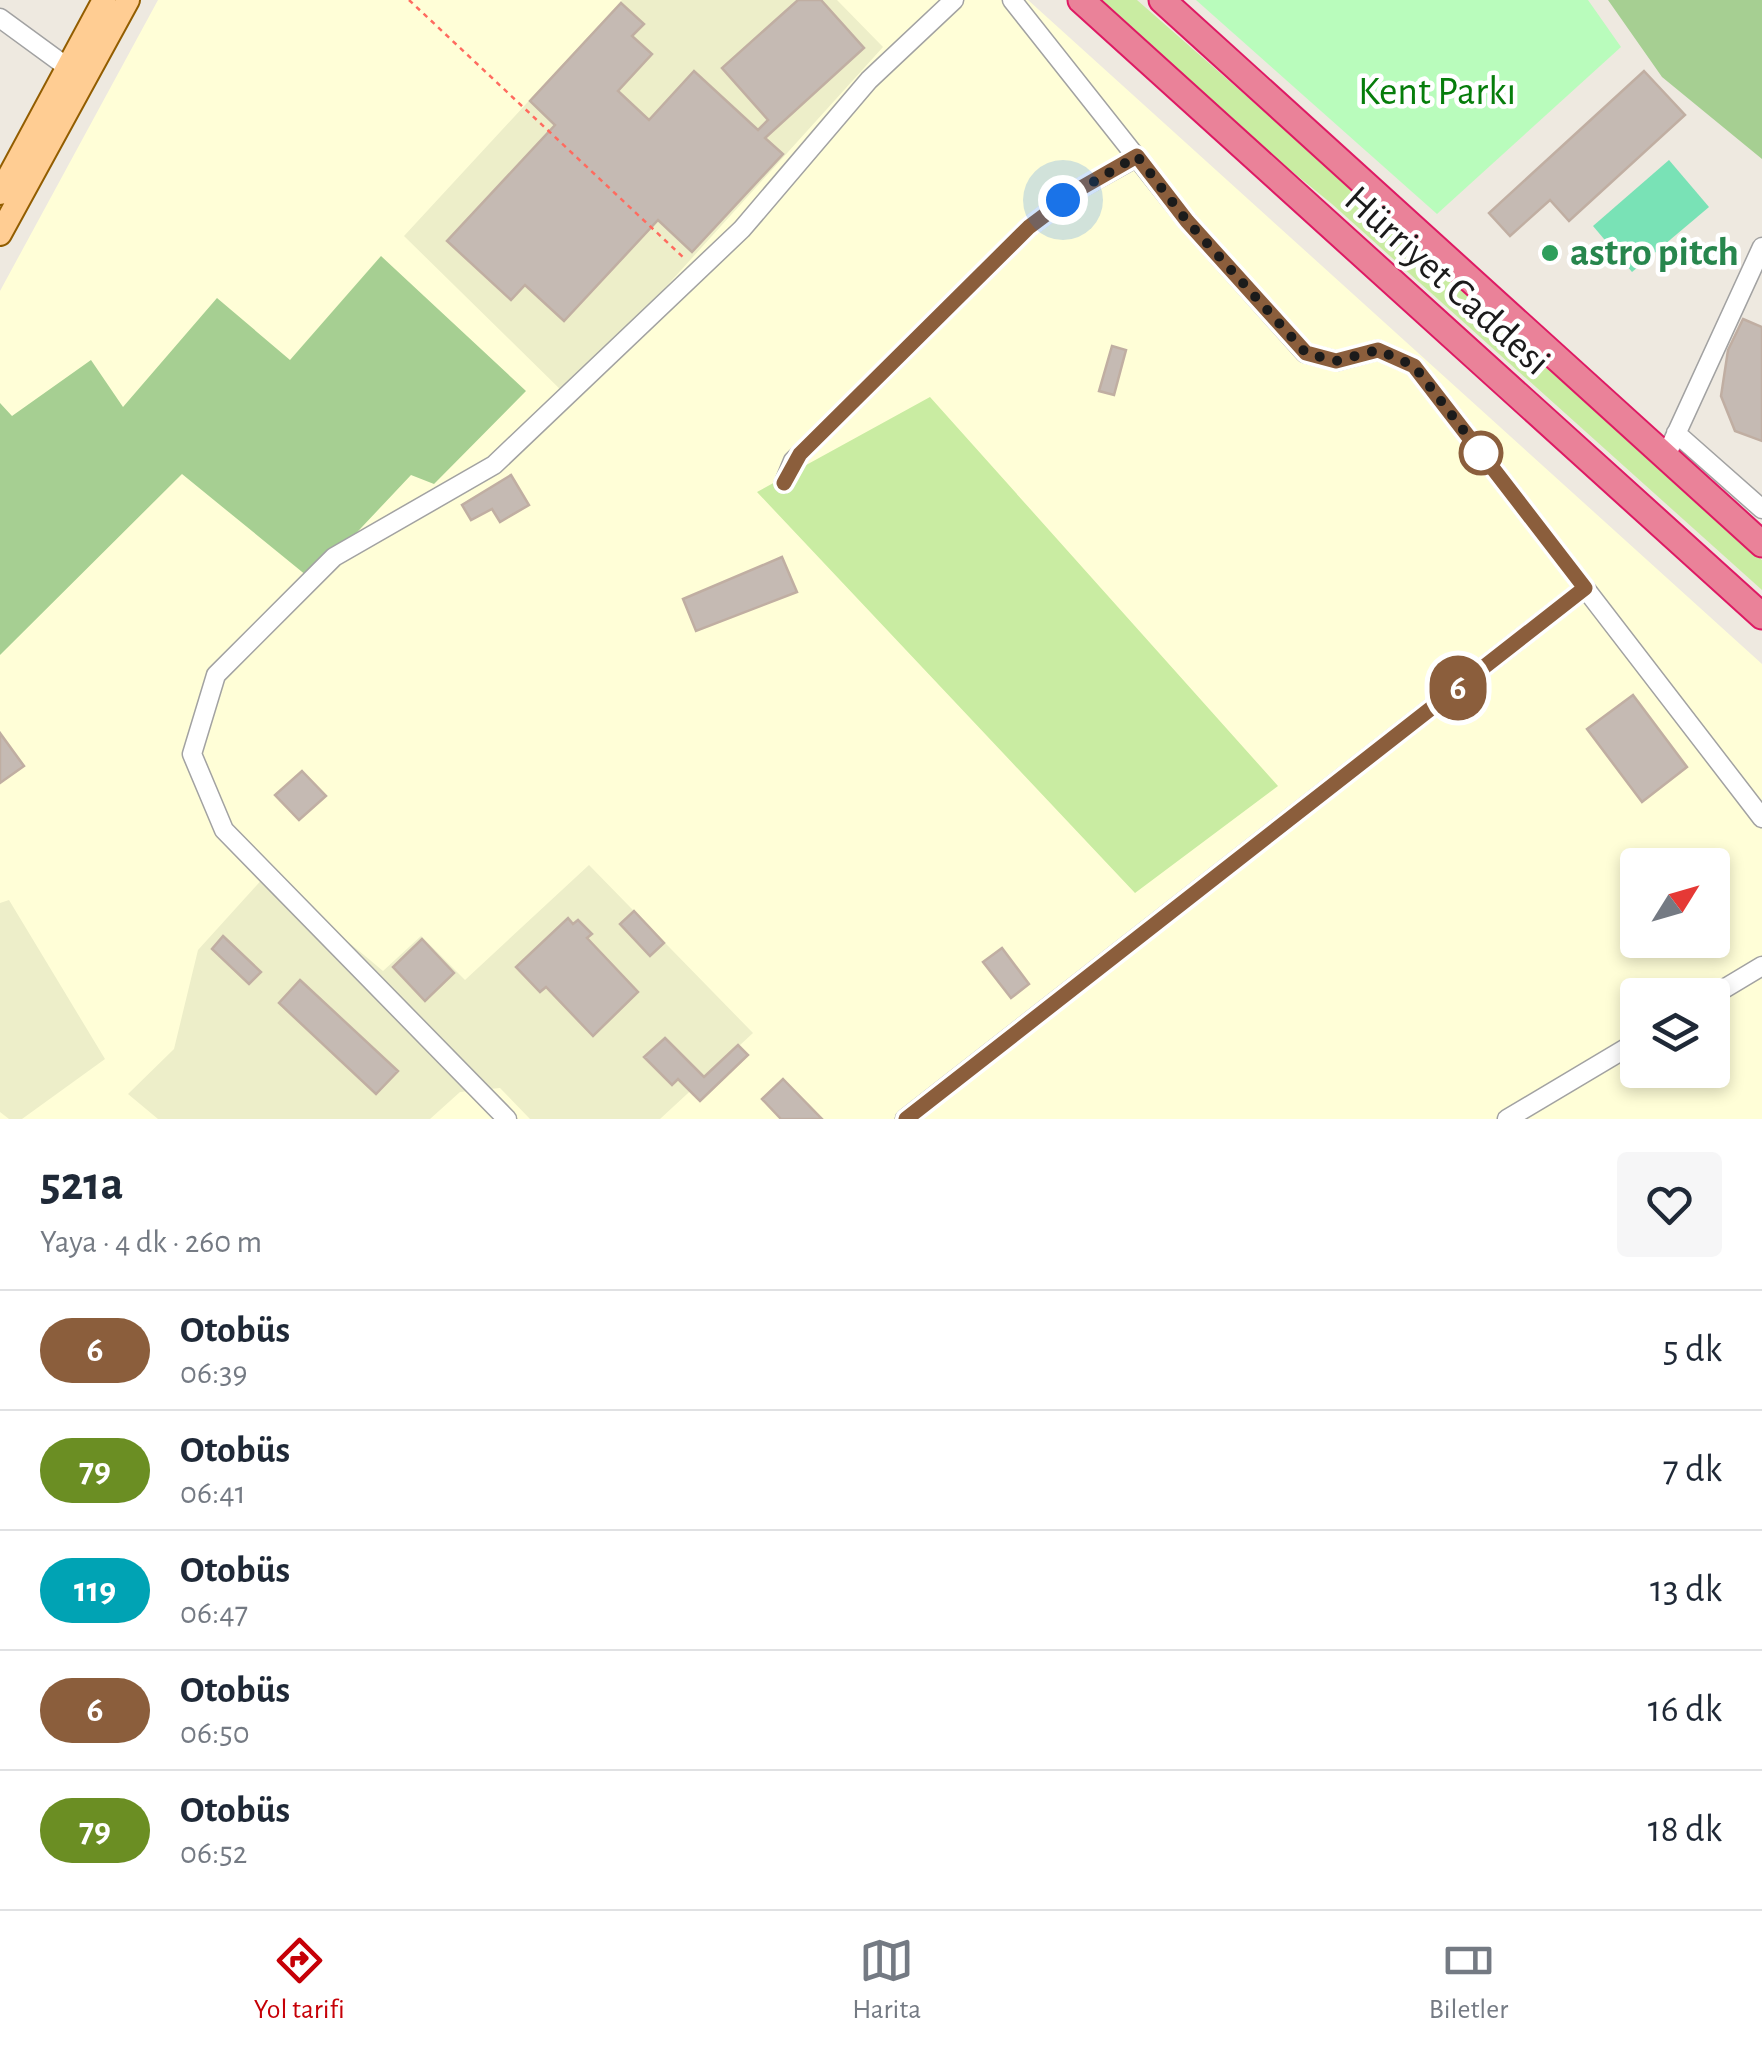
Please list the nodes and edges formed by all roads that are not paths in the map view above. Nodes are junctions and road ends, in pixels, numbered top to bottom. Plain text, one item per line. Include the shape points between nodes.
1 (104, 0) edge
2 (128, 0) edge
3 (954, 0) edge
4 (1012, 0) edge
5 (1081, 0) edge
6 (1162, 0) edge
7 (0, 18) edge
8 (68, 68) junction
9 (1137, 156) junction
10 (0, 193) edge
11 (0, 234) edge
12 (1762, 247) edge
13 (1671, 444) junction
14 (784, 483) dead end
15 (1762, 509) edge
16 (1762, 544) edge
17 (1585, 588) junction
18 (1762, 616) edge
19 (1762, 818) edge
20 (1762, 966) edge
21 (1730, 985) edge
22 (1620, 1052) edge
23 (508, 1119) edge
24 (906, 1119) edge
25 (1507, 1119) edge

1 - 8 main road
2 - 11 main road
3 - 23 street via 869,80 742,229 494,464 334,557 216,674 192,754 224,830
4 - 9 street
5 - 18 highway, Hürriyet Caddesi
6 - 13 highway, Hürriyet Caddesi
7 - 8 street
8 - 10 main road
9 - 14 street via 1020,235 800,454
9 - 17 street via 1306,353 1336,361 1378,350 1414,366
12 - 13 street
13 - 15 street
13 - 16 highway, Hürriyet Caddesi
17 - 19 street
17 - 24 street
20 - 21 street
22 - 25 street

